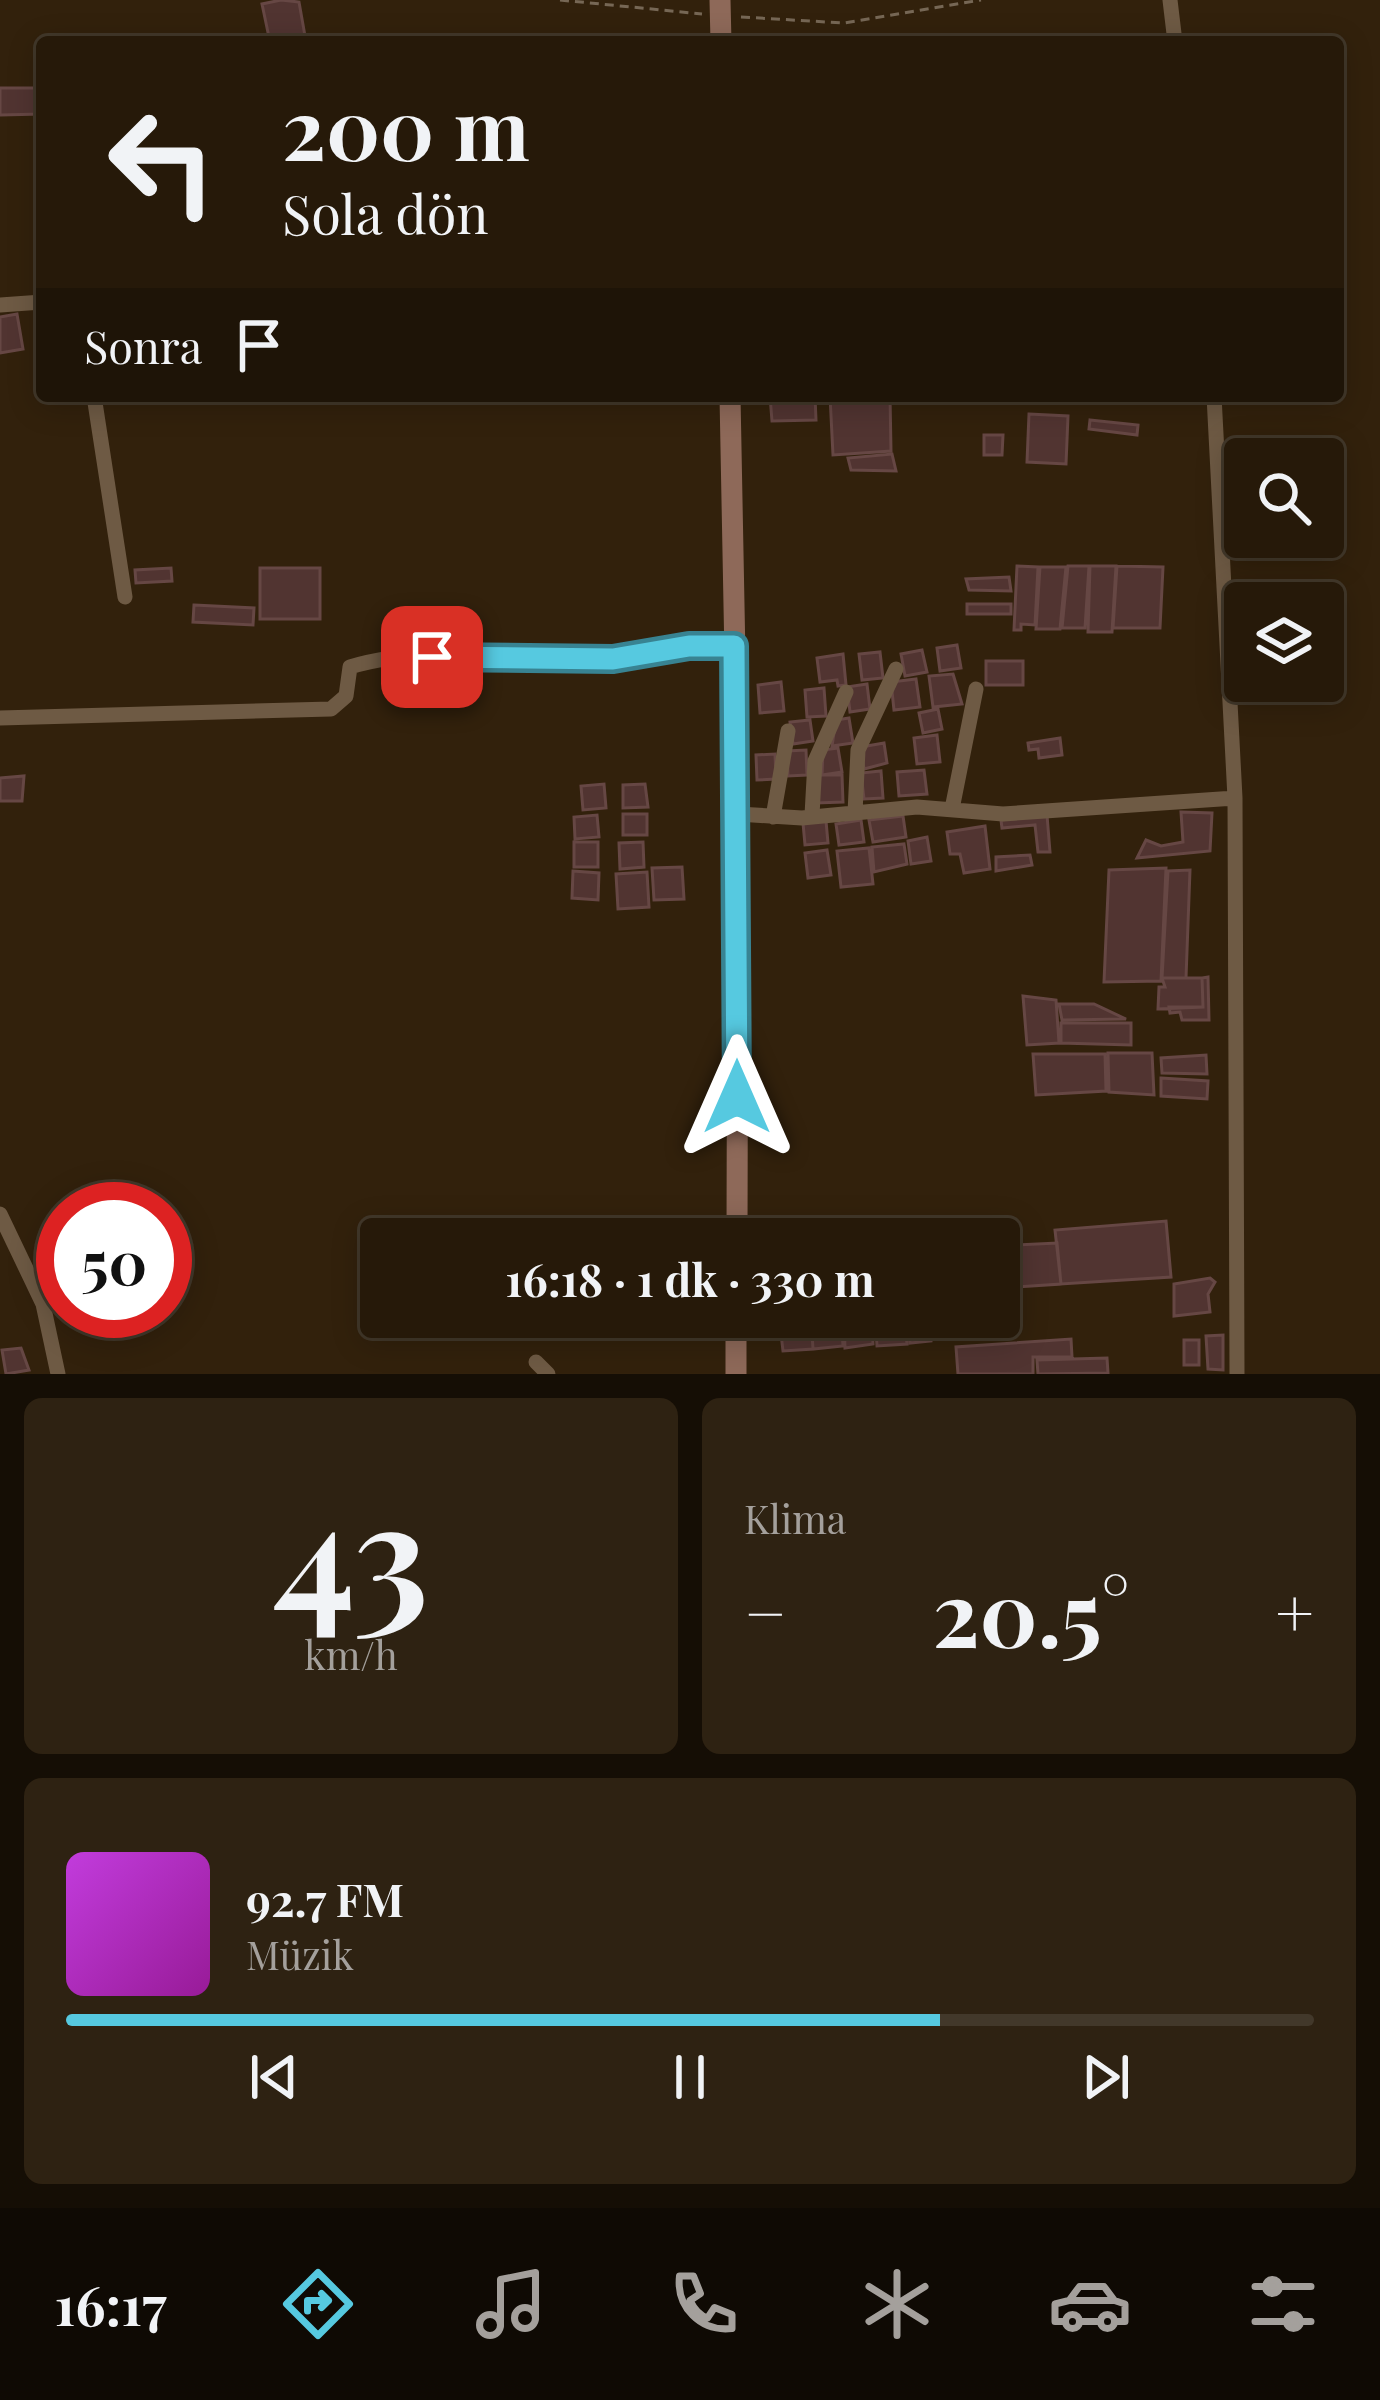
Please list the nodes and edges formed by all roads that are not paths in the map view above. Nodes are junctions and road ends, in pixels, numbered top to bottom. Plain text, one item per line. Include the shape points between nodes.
1 (1171, 0) edge
2 (1174, 36) edge
3 (36, 302) edge
4 (0, 304) edge
5 (95, 402) edge
6 (730, 402) edge
7 (1214, 402) edge
8 (125, 597) dead end
9 (734, 646) junction
10 (896, 669) dead end
11 (976, 689) dead end
12 (846, 692) dead end
13 (0, 718) edge
14 (788, 731) dead end
15 (1235, 799) junction
16 (952, 809) junction
17 (855, 813) junction
18 (737, 814) junction
19 (812, 815) junction
20 (773, 817) junction
21 (0, 1214) edge
22 (736, 1218) edge
23 (736, 1338) edge
24 (58, 1374) edge
25 (736, 1374) edge
26 (1237, 1374) edge

1 - 2 street
3 - 4 street
5 - 8 street
6 - 9 main road
7 - 15 street
9 - 13 street via 613,659 386,656 350,667 346,696 331,709
9 - 18 main road
10 - 17 street via 858,750
11 - 16 street
12 - 19 street via 815,761
14 - 20 street
15 - 16 street via 1004,814
15 - 26 street
16 - 17 street
17 - 19 street
18 - 20 street
18 - 22 main road
19 - 20 street
21 - 24 street via 43,1304
23 - 25 main road

